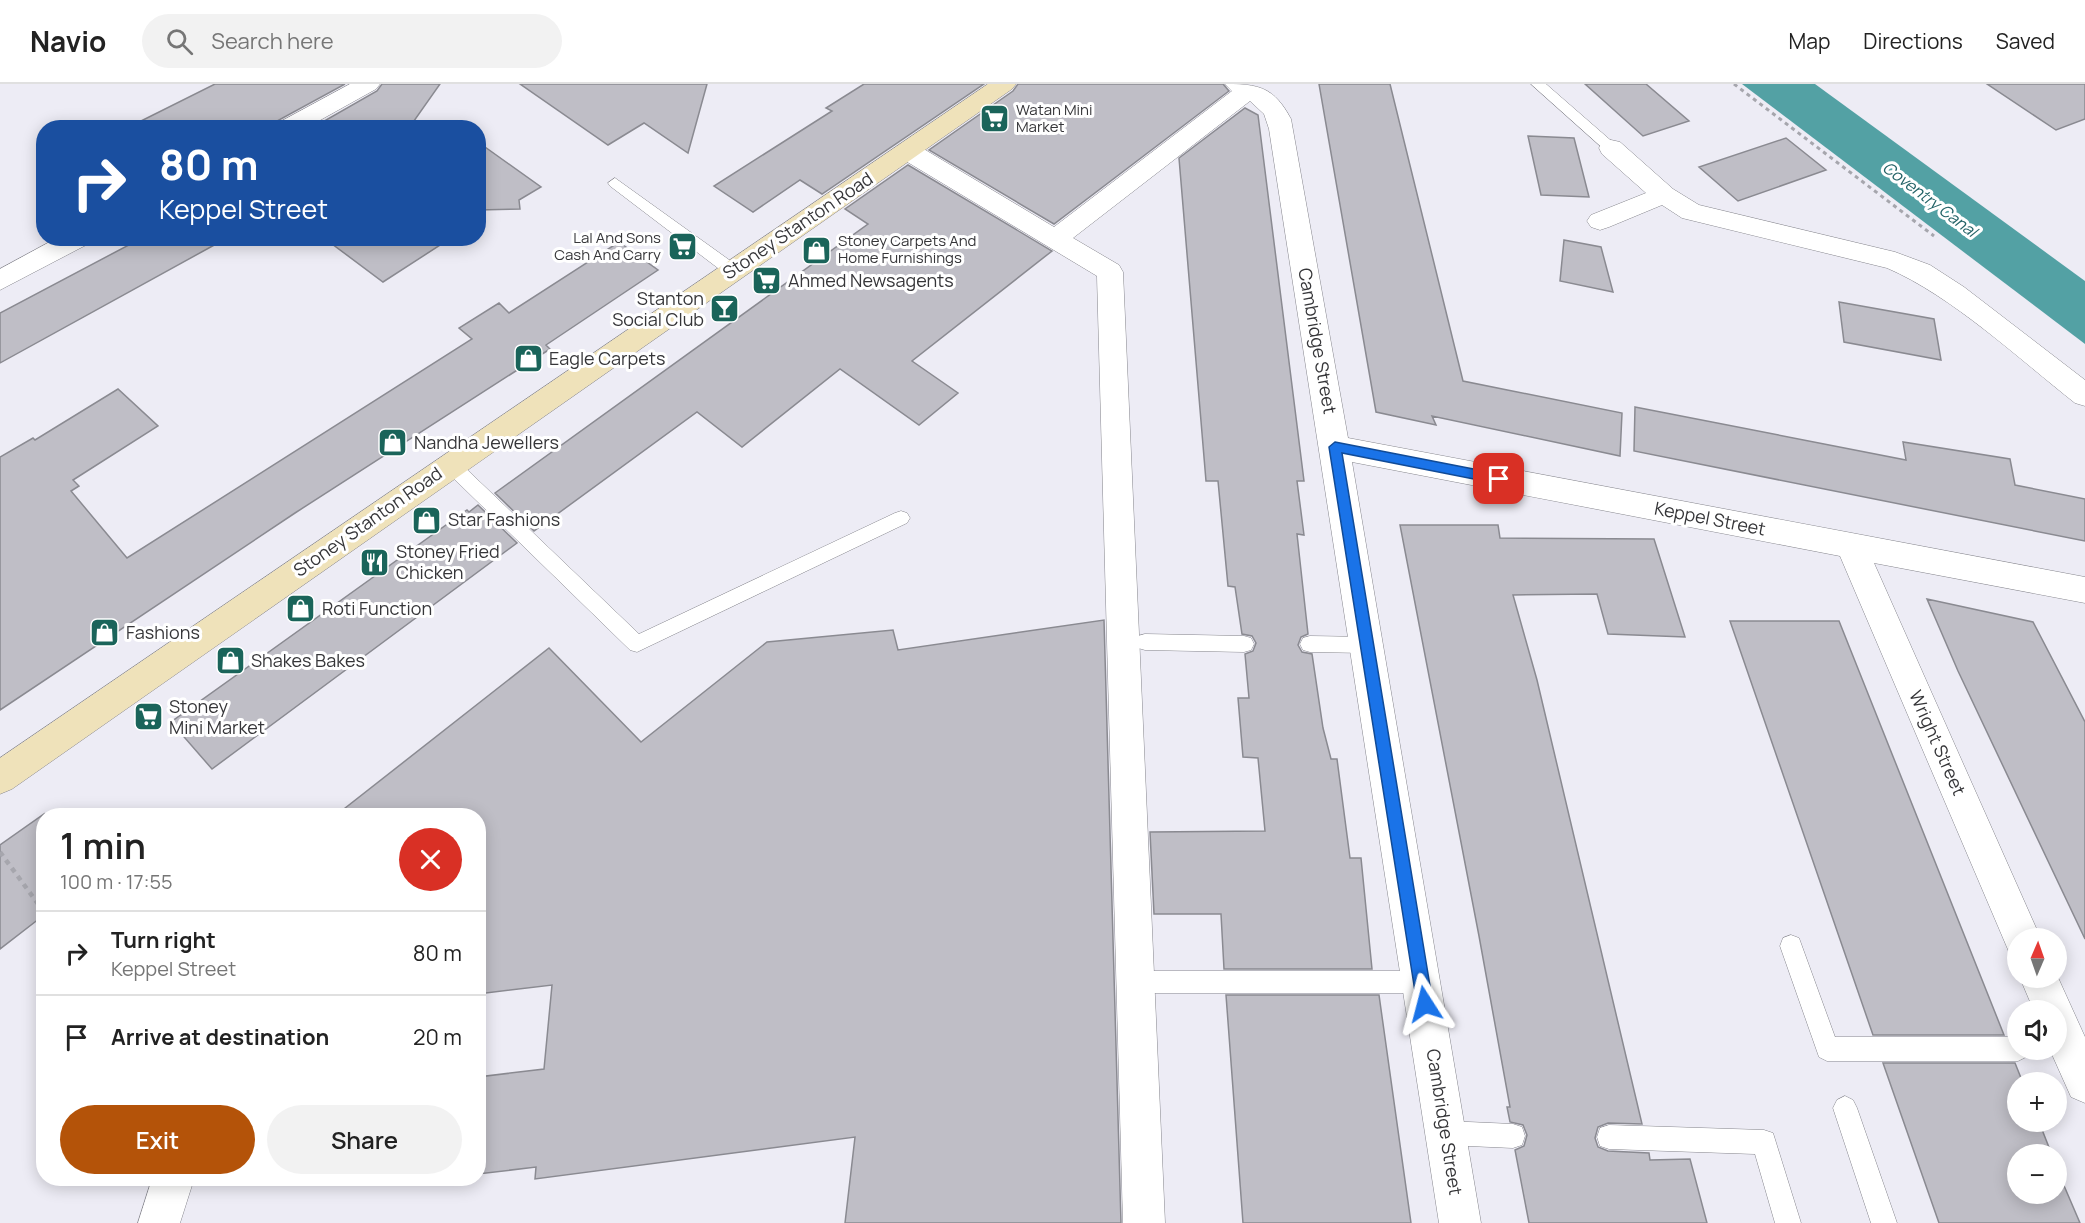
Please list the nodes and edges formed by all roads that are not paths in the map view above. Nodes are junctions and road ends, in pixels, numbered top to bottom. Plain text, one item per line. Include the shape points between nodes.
1 (368, 84) edge
2 (1004, 84) edge
3 (1538, 84) edge
4 (1247, 86) edge
5 (302, 120) edge
6 (1611, 148) joint
7 (908, 151) junction
8 (615, 183) dead end
9 (1664, 195) junction
10 (1600, 221) dead end
11 (1056, 238) junction
12 (64, 246) edge
13 (733, 271) junction
14 (0, 281) edge
15 (2085, 395) edge
16 (1335, 447) junction
17 (451, 465) junction
18 (902, 518) dead end
19 (1851, 546) junction
20 (2085, 590) edge
21 (1145, 642) dead end
22 (1244, 644) dead end
23 (1310, 644) dead end
24 (1367, 645) junction
25 (0, 778) edge
26 (2017, 928) edge
27 (1791, 946) dead end
28 (1136, 982) junction
29 (1421, 982) junction
30 (2007, 1049) edge
31 (1845, 1108) dead end
32 (1446, 1133) junction
33 (1513, 1136) dead end
34 (1609, 1137) dead end
35 (171, 1186) edge
36 (159, 1223) edge
37 (1144, 1223) edge
38 (1460, 1223) edge
39 (1788, 1223) edge
40 (1884, 1223) edge

1 - 5 street
2 - 7 main road, Stoney Stanton Road
3 - 6 lane
4 - 11 street
4 - 16 street, Cambridge Street via 1271,105 1282,120
6 - 9 street
7 - 11 street
7 - 13 main road, Stoney Stanton Road
8 - 13 lane
9 - 10 street
9 - 15 street via 1691,212 1885,258 1921,272
11 - 28 street via 1110,272
12 - 14 street
13 - 17 main road, Stoney Stanton Road
16 - 19 street, Keppel Street
16 - 24 street, Cambridge Street
17 - 18 lane via 637,644
17 - 25 main road, Stoney Stanton Road
19 - 20 street, Keppel Street
19 - 26 street, Wright Street
21 - 22 lane
23 - 24 lane
24 - 29 street, Cambridge Street
27 - 30 lane via 1827,1049
28 - 29 lane
28 - 37 street
29 - 32 street, Cambridge Street
31 - 40 lane
32 - 33 lane
32 - 38 street, Cambridge Street
34 - 39 lane via 1764,1142
35 - 36 street

